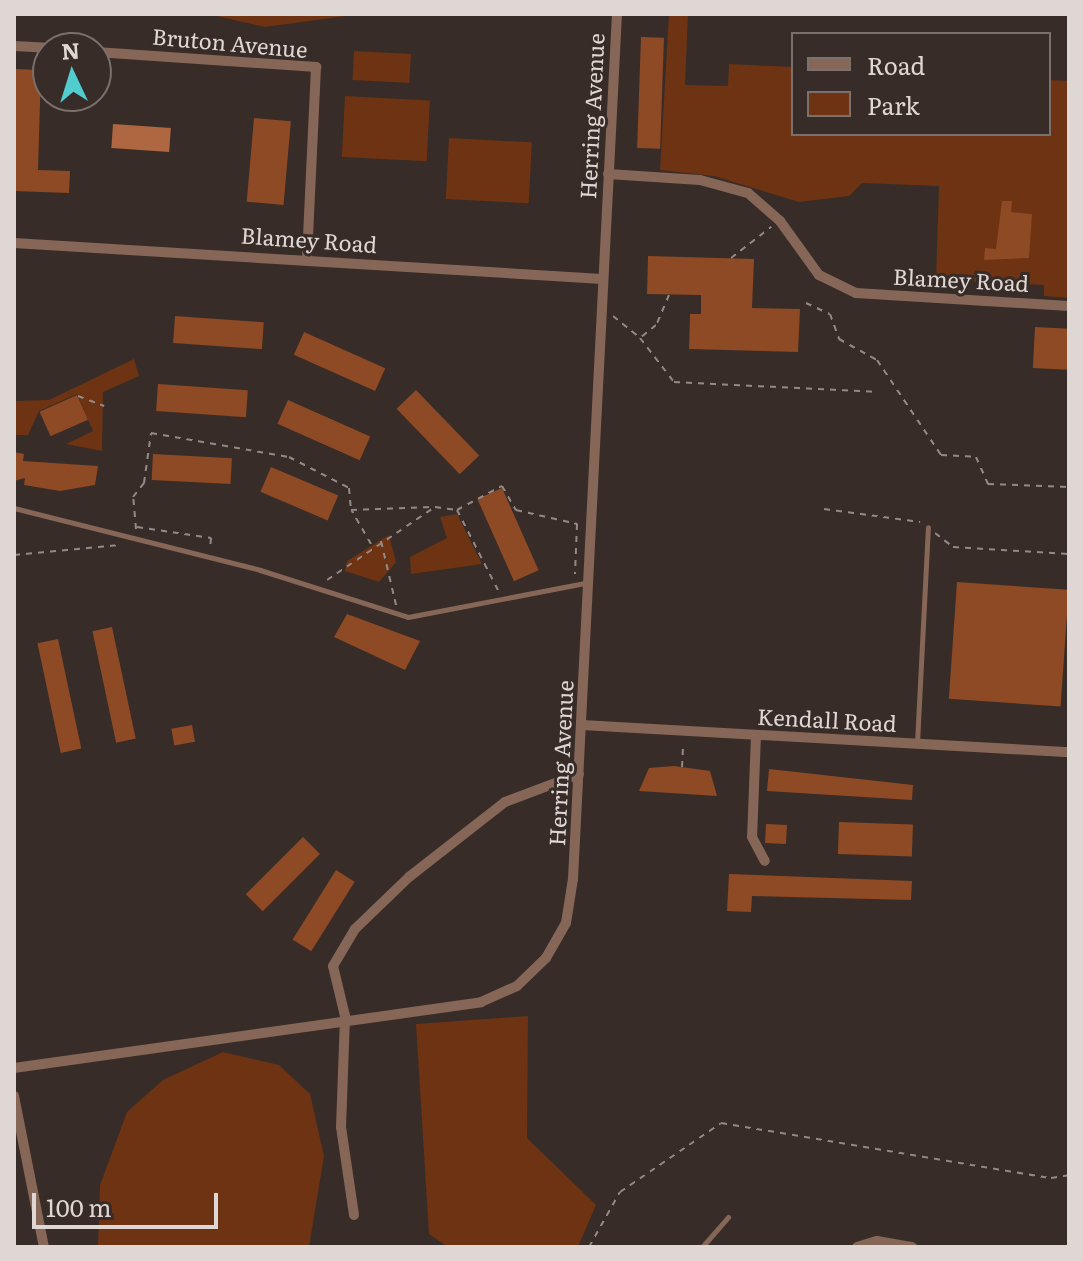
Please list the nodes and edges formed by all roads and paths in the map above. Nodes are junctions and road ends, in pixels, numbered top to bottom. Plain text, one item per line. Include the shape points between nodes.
1 (617, 14) edge
2 (112, 53) edge
3 (608, 174) junction
4 (780, 221) junction
5 (14, 243) edge
6 (307, 258) junction
7 (731, 258) dead end
8 (602, 279) junction
9 (669, 295) dead end
10 (806, 303) dead end
11 (601, 306) junction
12 (1069, 306) edge
13 (640, 338) junction
14 (875, 392) dead end
15 (78, 396) dead end
16 (104, 406) dead end
17 (1069, 487) edge
18 (435, 507) junction
19 (14, 508) edge
20 (824, 509) dead end
21 (351, 510) junction
22 (457, 510) junction
23 (136, 527) junction
24 (928, 527) junction
25 (380, 540) junction
26 (135, 541) junction
27 (372, 545) junction
28 (1069, 554) edge
29 (14, 555) edge
30 (208, 561) junction
31 (589, 582) junction
32 (575, 585) junction
33 (325, 595) junction
34 (504, 602) junction
35 (398, 615) junction
36 (582, 725) junction
37 (756, 735) junction
38 (917, 744) junction
39 (683, 745) dead end
40 (1069, 752) edge
41 (682, 767) dead end
42 (579, 774) junction
43 (765, 861) dead end
44 (345, 1016) junction
45 (14, 1068) edge
46 (14, 1096) edge
47 (1069, 1175) edge
48 (354, 1215) dead end
49 (728, 1217) dead end
50 (44, 1247) edge
51 (589, 1247) edge
52 (702, 1247) edge
53 (857, 1247) edge
54 (912, 1247) edge

1 - 3 street, Herring Avenue
2 - 6 street, Bruton Avenue via 316,67
3 - 4 street, Blamey Road via 722,184 748,193
3 - 8 street, Herring Avenue
4 - 7 path
4 - 12 street, Blamey Road via 819,275 856,293
5 - 6 street, Blamey Road
6 - 8 street, Blamey Road
8 - 11 street, Herring Avenue
9 - 13 path via 656,325
10 - 17 path via 830,314 839,339 877,360 941,455 976,457 988,484
11 - 13 path
11 - 31 street, Herring Avenue
13 - 14 path via 674,382
15 - 16 path
18 - 21 path
18 - 22 path
18 - 25 path
19 - 26 lane
20 - 24 path via 907,515
21 - 23 path via 349,488 289,457 151,433 144,483 133,497
21 - 27 path
22 - 32 path via 502,486 516,510 577,524
22 - 34 path
23 - 26 path
23 - 30 path via 211,538
24 - 28 path via 953,547
24 - 38 lane
25 - 27 path
25 - 35 path
26 - 29 path
26 - 30 lane
27 - 33 path via 328,579
30 - 33 lane via 260,570
31 - 32 lane
31 - 36 street, Herring Avenue
32 - 34 lane
33 - 35 lane
34 - 35 lane
36 - 37 street, Kendall Road
36 - 42 street, Herring Avenue
37 - 38 street, Kendall Road
37 - 43 street via 752,837
38 - 40 street, Kendall Road
39 - 41 path
42 - 44 street via 505,802 355,929 333,966
42 - 44 street, Herring Avenue via 566,923 546,958 517,986 481,1002
44 - 45 street, Herring Avenue
44 - 48 street via 341,1127
46 - 50 street
47 - 51 path via 1051,1178 721,1123 620,1192
49 - 52 lane
53 - 54 street via 877,1241

